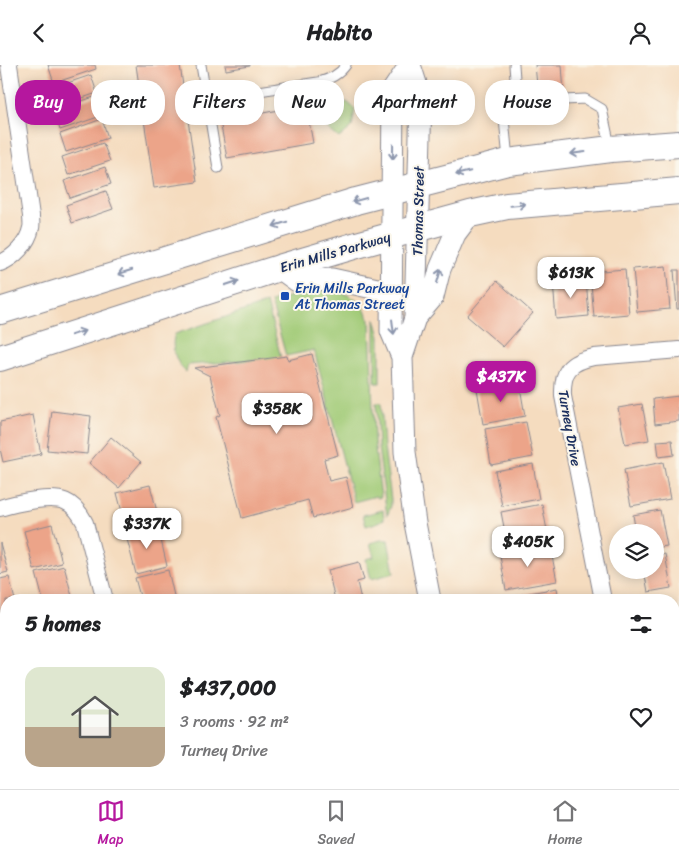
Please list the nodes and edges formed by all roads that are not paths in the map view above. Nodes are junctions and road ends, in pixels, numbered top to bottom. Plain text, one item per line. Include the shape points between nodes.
1 (9, 65) edge
2 (201, 65) edge
3 (346, 65) edge
4 (410, 65) edge
5 (514, 65) edge
6 (203, 80) edge
7 (515, 80) edge
8 (264, 90) edge
9 (569, 101) edge
10 (211, 125) edge
11 (505, 125) edge
12 (679, 144) edge
13 (611, 149) junction
14 (508, 162) junction
15 (218, 168) dead end
16 (418, 185) junction
17 (392, 191) junction
18 (679, 191) edge
19 (470, 214) junction
20 (417, 228) junction
21 (391, 235) junction
22 (0, 263) edge
23 (279, 268) junction
24 (392, 296) junction
25 (0, 311) edge
26 (415, 318) junction
27 (679, 350) edge
28 (402, 357) junction
29 (0, 358) edge
30 (0, 508) edge
31 (103, 594) edge
32 (429, 594) edge
33 (601, 594) edge

1 - 22 street via 32,228 16,253
2 - 6 lane
3 - 8 lane via 338,75 329,79
4 - 16 street, Thomas Street via 421,99
4 -> 17 street, Thomas Street via 393,90
5 - 7 lane
9 - 13 lane via 585,99 602,109
10 - 15 lane
11 - 14 lane
12 - 13 main road
13 -> 14 main road
14 -> 16 main road
16 - 17 main road
16 - 20 street, Thomas Street
17 - 21 street, Thomas Street
17 -> 25 main road
19 -> 18 main road, Erin Mills Parkway via 507,206
19 - 20 main road, Erin Mills Parkway
26 -> 19 street via 433,297 440,269 455,234
20 - 21 main road, Erin Mills Parkway
20 - 26 street, Thomas Street
21 - 23 main road, Erin Mills Parkway
21 - 24 street, Thomas Street
23 - 24 street via 297,281 332,279 382,290
29 -> 23 main road, Erin Mills Parkway
24 -> 28 street, Thomas Street via 391,331
26 - 28 street, Thomas Street
27 - 33 street, Turney Drive via 581,360 572,365 562,383
28 - 32 street, Thomas Street via 405,452
30 - 31 street via 51,498 62,499 72,505 85,523

